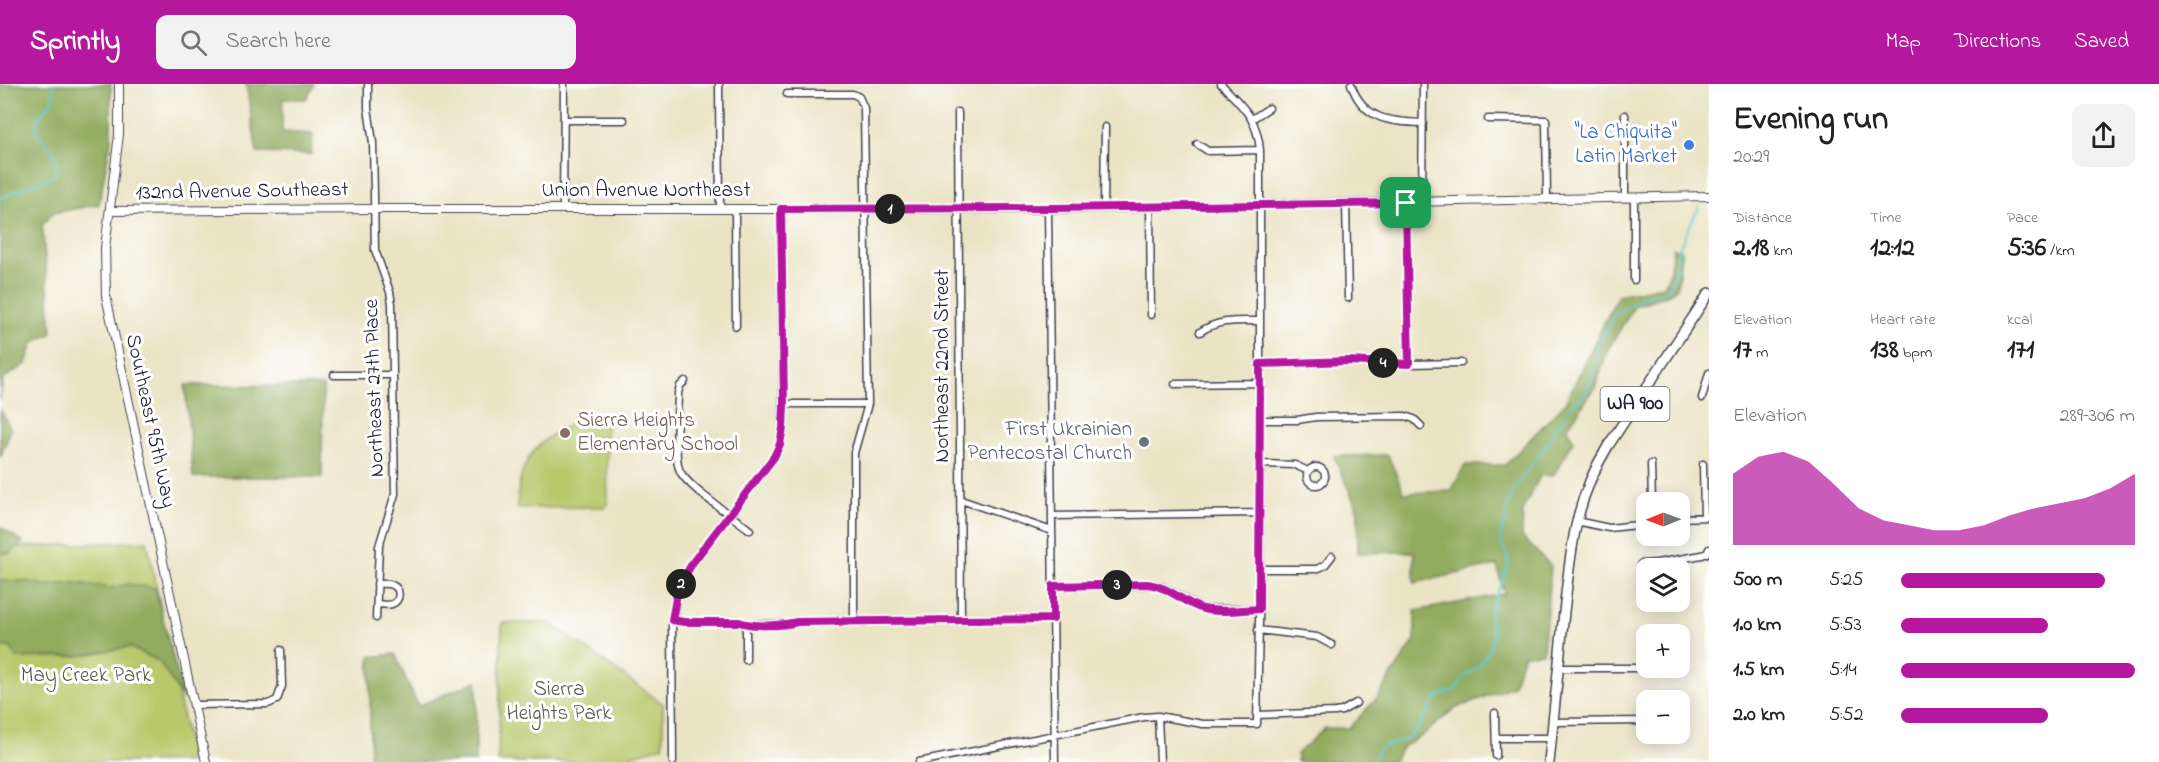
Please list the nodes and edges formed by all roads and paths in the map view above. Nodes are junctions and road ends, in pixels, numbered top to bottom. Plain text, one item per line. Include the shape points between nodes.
1 (119, 84) edge
2 (368, 84) edge
3 (564, 84) edge
4 (719, 84) edge
5 (1221, 84) edge
6 (1352, 84) edge
7 (1423, 84) edge
8 (787, 94) dead end
9 (1269, 108) dead end
10 (958, 112) dead end
11 (1624, 115) dead end
12 (1252, 118) junction
13 (1488, 119) dead end
14 (564, 120) junction
15 (624, 120) dead end
16 (1423, 123) junction
17 (1105, 127) dead end
18 (1197, 144) dead end
19 (1260, 150) junction
20 (1709, 196) edge
21 (1629, 198) junction
22 (1547, 200) junction
23 (1347, 203) junction
24 (1406, 203) junction
25 (1422, 203) junction
26 (1259, 205) junction
27 (1104, 207) junction
28 (1150, 207) junction
29 (720, 208) junction
30 (1047, 208) junction
31 (374, 209) junction
32 (563, 209) junction
33 (735, 209) junction
34 (781, 209) junction
35 (865, 209) junction
36 (959, 209) junction
37 (110, 211) junction
38 (1634, 280) dead end
39 (1709, 293) edge
40 (1348, 298) dead end
41 (1151, 315) dead end
42 (1260, 321) junction
43 (736, 327) dead end
44 (1200, 332) dead end
45 (1461, 363) dead end
46 (1260, 364) junction
47 (1409, 364) junction
48 (1709, 373) edge
49 (334, 375) dead end
50 (393, 375) junction
51 (685, 381) dead end
52 (1260, 382) junction
53 (1175, 384) dead end
54 (1702, 398) dead end
55 (784, 404) junction
56 (868, 404) junction
57 (1260, 420) junction
58 (1421, 426) dead end
59 (1260, 464) junction
60 (1651, 464) dead end
61 (1703, 464) dead end
62 (1308, 471) dead end
63 (1652, 492) edge
64 (961, 500) junction
65 (1260, 513) junction
66 (730, 515) junction
67 (1052, 516) junction
68 (1706, 517) edge
69 (1690, 518) edge
70 (1576, 521) junction
71 (1636, 525) edge
72 (750, 530) dead end
73 (1052, 531) junction
74 (1708, 551) edge
75 (1332, 556) dead end
76 (1678, 558) edge
77 (1260, 569) junction
78 (377, 584) junction
79 (1053, 586) junction
80 (377, 604) junction
81 (1259, 609) junction
82 (376, 618) dead end
83 (1053, 619) junction
84 (672, 620) junction
85 (961, 620) junction
86 (854, 621) junction
87 (746, 624) junction
88 (1258, 630) junction
89 (1332, 645) dead end
90 (281, 650) dead end
91 (746, 660) dead end
92 (1558, 668) junction
93 (1636, 668) edge
94 (1356, 703) dead end
95 (194, 705) junction
96 (1496, 713) dead end
97 (1257, 715) junction
98 (1158, 716) junction
99 (1636, 721) edge
100 (1553, 722) junction
101 (1054, 734) junction
102 (1496, 738) junction
103 (1552, 738) junction
104 (1496, 756) dead end
105 (206, 762) edge
106 (674, 762) edge
107 (919, 762) edge
108 (1055, 762) edge
109 (1160, 762) edge
110 (1549, 762) edge

1 - 37 street, Southeast 95th Way via 119,134
2 - 31 street, Northeast 27th Place
3 - 14 street
4 - 29 street
5 - 12 street
6 - 16 street via 1374,115 1389,121
7 - 16 street
8 - 35 street via 845,92 859,97 864,108
9 - 12 street
10 - 36 street, Northeast 22nd Street
11 - 21 street
12 - 19 street
13 - 22 street via 1546,120
14 - 15 street
14 - 32 street
16 - 25 street
17 - 27 street
18 - 19 street via 1208,151
19 - 26 street
20 - 21 street, Union Avenue Northeast
21 - 22 street, Union Avenue Northeast
21 - 38 street
22 - 25 street, Union Avenue Northeast
23 - 24 street, Union Avenue Northeast
23 - 26 street, Union Avenue Northeast
23 - 40 street
24 - 25 street, Union Avenue Northeast
24 - 47 street
26 - 28 street, Union Avenue Northeast
26 - 42 street
27 - 28 street, Union Avenue Northeast
27 - 30 street, Union Avenue Northeast
28 - 41 street
29 - 32 street, Union Avenue Northeast
29 - 33 street, Union Avenue Northeast
30 - 36 street, Union Avenue Northeast
30 - 67 street
31 - 32 street, Union Avenue Northeast
31 - 37 street, 132nd Avenue Southeast
31 - 50 street, Northeast 27th Place via 375,250 392,304
33 - 34 street, Union Avenue Northeast
33 - 43 street
34 - 35 street, Union Avenue Northeast
34 - 55 street
35 - 36 street, Union Avenue Northeast
35 - 56 street
36 - 64 street, Northeast 22nd Street
37 - 95 street, Southeast 95th Way via 104,265 107,307
39 - 70 main road, WA 900 via 1596,465
42 - 44 street via 1222,321
42 - 46 street
45 - 47 street
46 - 47 street
46 - 52 street
48 - 54 street
49 - 50 street
50 - 78 street, Northeast 27th Place via 395,494 379,546
51 - 66 street via 678,393 678,467 689,483
52 - 53 street
52 - 57 street
55 - 56 street
55 - 66 street via 780,444 774,457
56 - 86 street via 854,453
57 - 58 street via 1404,416
57 - 59 street
59 - 62 street via 1295,465
59 - 65 street
60 - 63 street
61 - 68 street
64 - 73 street
64 - 85 street, Northeast 22nd Street
65 - 67 street
65 - 77 street
66 - 72 street
66 - 84 street via 684,578
67 - 73 street
68 - 69 street
70 - 71 street via 1610,528
70 - 92 main road, WA 900
73 - 79 street
74 - 76 street
75 - 77 street via 1317,569
77 - 81 street
78 - 80 street, Northeast 27th Place
78 - 80 street via 392,585 399,594 392,604
79 - 81 street via 1156,585 1203,609
79 - 83 street
80 - 82 street, Northeast 27th Place
81 - 88 street
83 - 85 street
83 - 101 street
84 - 87 street
84 - 106 street
85 - 86 street
86 - 87 street
87 - 91 street
88 - 89 street via 1317,637
88 - 97 street
90 - 95 street via 282,686 277,700 268,704
92 - 93 street
92 - 100 main road, WA 900
94 - 97 street via 1335,712
95 - 105 street, Southeast 95th Way
96 - 102 street
97 - 98 street via 1257,724 1203,724
98 - 101 street
98 - 109 street
99 - 100 street
100 - 103 main road, WA 900
101 - 107 street
101 - 108 street
102 - 103 street
102 - 104 street
103 - 110 main road, WA 900

